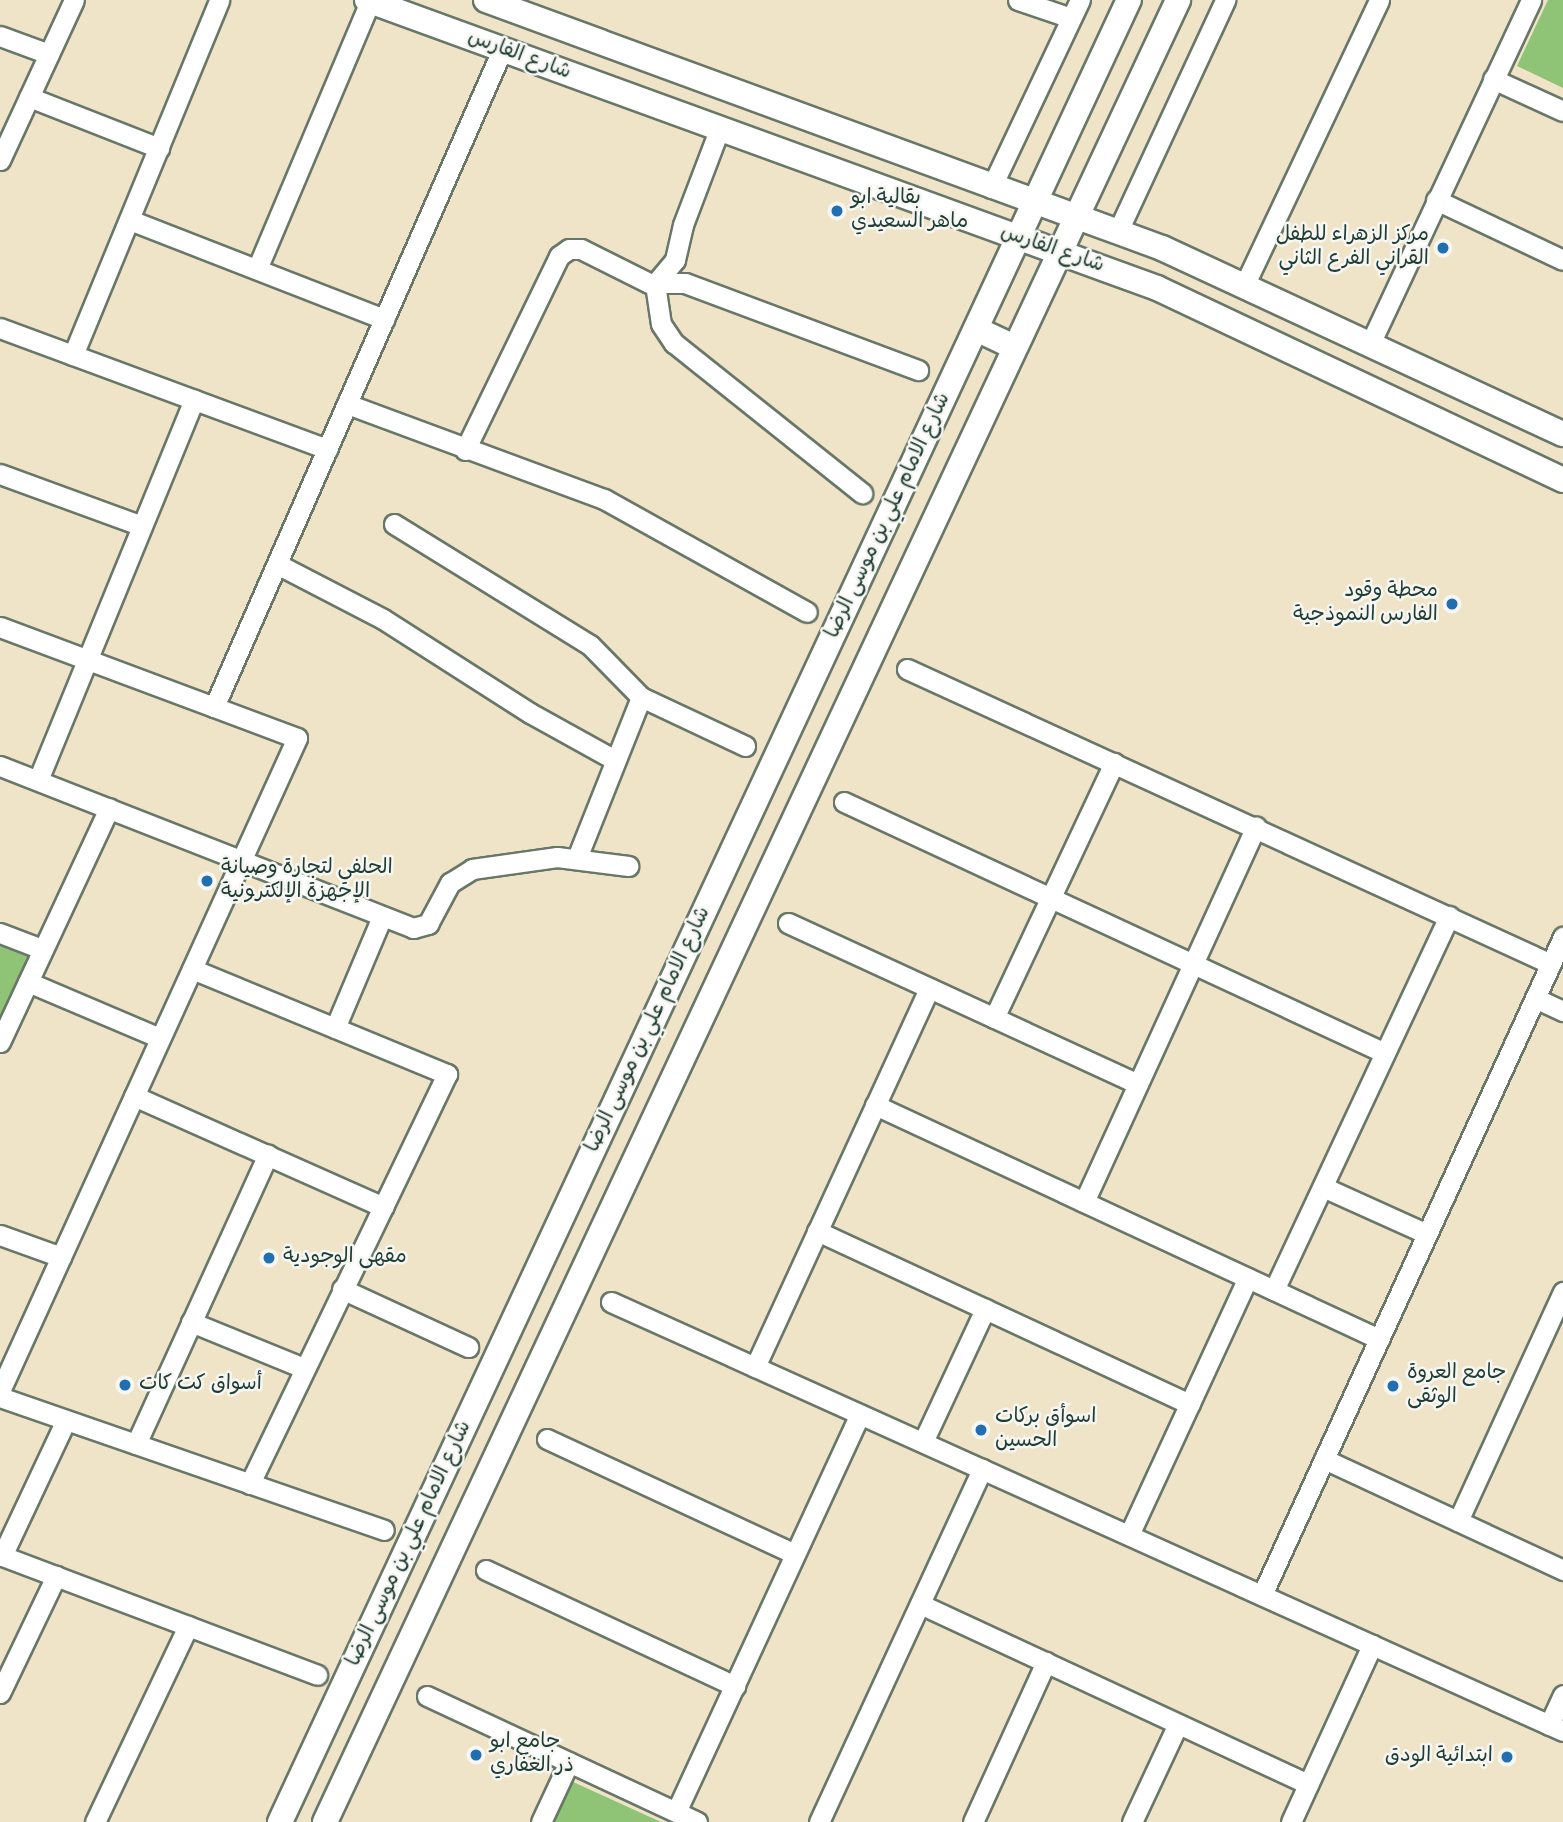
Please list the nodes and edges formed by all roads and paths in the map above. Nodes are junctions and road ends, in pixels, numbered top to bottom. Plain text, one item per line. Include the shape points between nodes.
1 (74, 0) edge
2 (219, 0) edge
3 (486, 0) edge
4 (1018, 0) edge
5 (1080, 0) edge
6 (1129, 0) edge
7 (1178, 0) edge
8 (1225, 0) edge
9 (1379, 0) edge
10 (1531, 0) edge
11 (369, 1) edge
12 (1071, 18) junction
13 (0, 36) edge
14 (502, 50) junction
15 (49, 54) junction
16 (1493, 79) junction
17 (29, 97) junction
18 (1563, 111) edge
19 (719, 130) junction
20 (159, 148) junction
21 (0, 160) edge
22 (991, 188) junction
23 (1436, 200) junction
24 (1036, 201) junction
25 (1077, 217) junction
26 (130, 220) junction
27 (1118, 231) junction
28 (1018, 238) junction
29 (1059, 250) junction
30 (1563, 260) edge
31 (257, 270) junction
32 (655, 284) junction
33 (1244, 286) junction
34 (384, 319) junction
35 (0, 328) edge
36 (976, 329) junction
37 (1370, 344) junction
38 (1014, 347) junction
39 (73, 355) junction
40 (918, 370) dead end
41 (194, 400) junction
42 (347, 404) junction
43 (1563, 434) edge
44 (327, 449) junction
45 (465, 450) junction
46 (0, 474) edge
47 (1563, 480) edge
48 (862, 493) dead end
49 (394, 524) dead end
50 (142, 526) junction
51 (277, 564) junction
52 (807, 612) dead end
53 (0, 627) edge
54 (90, 660) junction
55 (906, 669) dead end
56 (641, 697) junction
57 (214, 707) junction
58 (745, 746) dead end
59 (613, 759) junction
60 (1114, 763) junction
61 (0, 766) edge
62 (38, 780) junction
63 (844, 802) dead end
64 (109, 808) junction
65 (1256, 826) junction
66 (577, 858) junction
67 (240, 863) junction
68 (628, 866) dead end
69 (1050, 898) junction
70 (1449, 916) junction
71 (382, 917) junction
72 (788, 923) dead end
73 (0, 933) edge
74 (1563, 937) edge
75 (42, 950) junction
76 (1193, 964) junction
77 (1551, 964) junction
78 (192, 969) junction
79 (28, 982) junction
80 (929, 988) junction
81 (1535, 998) junction
82 (1563, 1011) edge
83 (994, 1018) junction
84 (335, 1028) junction
85 (160, 1038) junction
86 (0, 1042) edge
87 (1385, 1053) junction
88 (1138, 1084) junction
89 (134, 1096) junction
90 (875, 1105) junction
91 (268, 1156) junction
92 (1323, 1186) junction
93 (1084, 1202) junction
94 (383, 1206) junction
95 (817, 1231) junction
96 (1427, 1234) junction
97 (0, 1235) edge
98 (61, 1257) junction
99 (1248, 1278) junction
100 (342, 1289) junction
101 (1275, 1290) junction
102 (1563, 1292) edge
103 (611, 1302) dead end
104 (985, 1309) junction
105 (191, 1322) junction
106 (1379, 1339) junction
107 (468, 1347) dead end
108 (755, 1367) junction
109 (304, 1368) junction
110 (0, 1391) edge
111 (0, 1397) edge
112 (1190, 1404) junction
113 (860, 1414) junction
114 (66, 1420) junction
115 (547, 1439) dead end
116 (922, 1442) junction
117 (136, 1444) junction
118 (1324, 1459) junction
119 (982, 1469) junction
120 (250, 1484) junction
121 (1458, 1521) junction
122 (383, 1530) dead end
123 (1129, 1535) junction
124 (795, 1554) junction
125 (1, 1556) edge
126 (486, 1570) dead end
127 (1563, 1570) edge
128 (56, 1576) junction
129 (1262, 1595) junction
130 (920, 1604) junction
131 (188, 1626) junction
132 (1372, 1645) junction
133 (1046, 1662) junction
134 (317, 1675) dead end
135 (735, 1686) junction
136 (0, 1693) edge
137 (1563, 1695) edge
138 (427, 1696) dead end
139 (1178, 1724) junction
140 (1556, 1728) edge
141 (569, 1762) junction
142 (1308, 1784) junction
143 (676, 1812) junction
144 (95, 1822) edge
145 (280, 1822) edge
146 (326, 1822) edge
147 (541, 1822) edge
148 (697, 1822) edge
149 (819, 1822) edge
150 (973, 1822) edge
151 (1132, 1822) edge
152 (1291, 1822) edge

1 - 15 street
2 - 20 street
3 - 22 main road, شارع الفارس
4 - 12 street
5 - 12 street
6 - 24 main road
7 - 25 main road
8 - 27 street
9 - 33 street
10 - 16 street
11 - 14 main road, شارع الفارس
11 - 31 street
12 - 22 street
13 - 15 street
14 - 19 main road, شارع الفارس
14 - 34 street
15 - 17 street
16 - 18 street
16 - 23 street
17 - 20 street
17 - 21 street
19 - 28 main road, شارع الفارس
19 - 32 street via 675,260
20 - 26 street
22 - 24 main road, شارع الفارس
23 - 30 street
23 - 37 street
24 - 25 main road, شارع الفارس
24 - 28 main road, شارع الامام علي بن موسى الرضا
25 - 27 main road, شارع الفارس
25 - 29 main road, شارع الامام علي بن موسى الرضا
26 - 31 street
26 - 39 street
27 - 33 main road, شارع الفارس
28 - 29 main road, شارع الفارس
28 - 36 main road, شارع الامام علي بن موسى الرضا
29 - 38 main road, شارع الامام علي بن موسى الرضا
29 - 47 main road, شارع الفارس via 1157,288
31 - 34 street
32 - 40 street via 685,283
32 - 45 street via 581,249 564,251
32 - 48 street via 657,313 674,343
33 - 37 main road, شارع الفارس
34 - 42 street
35 - 39 street
36 - 38 main road
36 - 145 main road, شارع الامام علي بن موسى الرضا
37 - 43 main road, شارع الفارس
38 - 146 main road, شارع الامام علي بن موسى الرضا
39 - 41 street
41 - 44 street
41 - 50 street
42 - 44 street
42 - 45 street
44 - 51 street
45 - 52 street via 604,499
46 - 50 street
49 - 56 street via 590,645
50 - 54 street
51 - 57 street
51 - 59 street via 383,619 530,713
53 - 54 street
54 - 57 street
54 - 62 street
55 - 60 street
56 - 58 street
56 - 59 street
57 - 67 street via 297,738
59 - 66 street
60 - 65 street
60 - 69 street
61 - 62 street
62 - 64 street
63 - 69 street
64 - 67 street
64 - 75 street
65 - 70 street
65 - 76 street
66 - 68 street
66 - 71 street via 537,859 464,872 450,883 432,920 418,928
67 - 71 street
67 - 78 street
69 - 76 street
69 - 83 street
70 - 77 street
70 - 87 street
71 - 84 street
72 - 80 street
73 - 75 street
74 - 77 street
75 - 79 street
76 - 87 street
76 - 88 street
77 - 81 street
78 - 84 street
78 - 85 street
79 - 85 street
79 - 86 street
80 - 83 street
80 - 90 street
81 - 82 street
81 - 96 street
83 - 88 street
84 - 94 street via 447,1074
85 - 89 street
87 - 92 street
88 - 93 street
89 - 91 street
89 - 98 street
90 - 93 street
90 - 95 street
91 - 94 street
91 - 105 street
92 - 96 street
92 - 101 street
93 - 99 street
94 - 100 street
95 - 104 street
95 - 108 street
96 - 106 street
97 - 98 street
98 - 110 street
99 - 101 street
99 - 112 street
100 - 107 street
100 - 109 street
101 - 106 street
102 - 121 street
103 - 108 street
104 - 112 street
104 - 116 street
105 - 109 street
105 - 117 street
106 - 118 street
108 - 113 street
109 - 120 street
111 - 114 street
112 - 123 street
113 - 116 street
113 - 124 street
114 - 117 street
114 - 125 street
115 - 124 street
116 - 119 street
117 - 120 street
118 - 121 street
118 - 129 street
119 - 123 street
119 - 130 street
120 - 122 street
121 - 127 street
123 - 129 street
124 - 135 street
125 - 128 street
126 - 135 street
128 - 131 street
128 - 136 street
129 - 132 street
130 - 133 street
130 - 149 street
131 - 134 street
131 - 144 street
132 - 140 street
132 - 142 street
133 - 139 street
133 - 150 street
135 - 143 street
137 - 140 street
138 - 141 street
139 - 142 street
139 - 151 street
141 - 143 street
141 - 147 street
142 - 152 street
143 - 148 street

